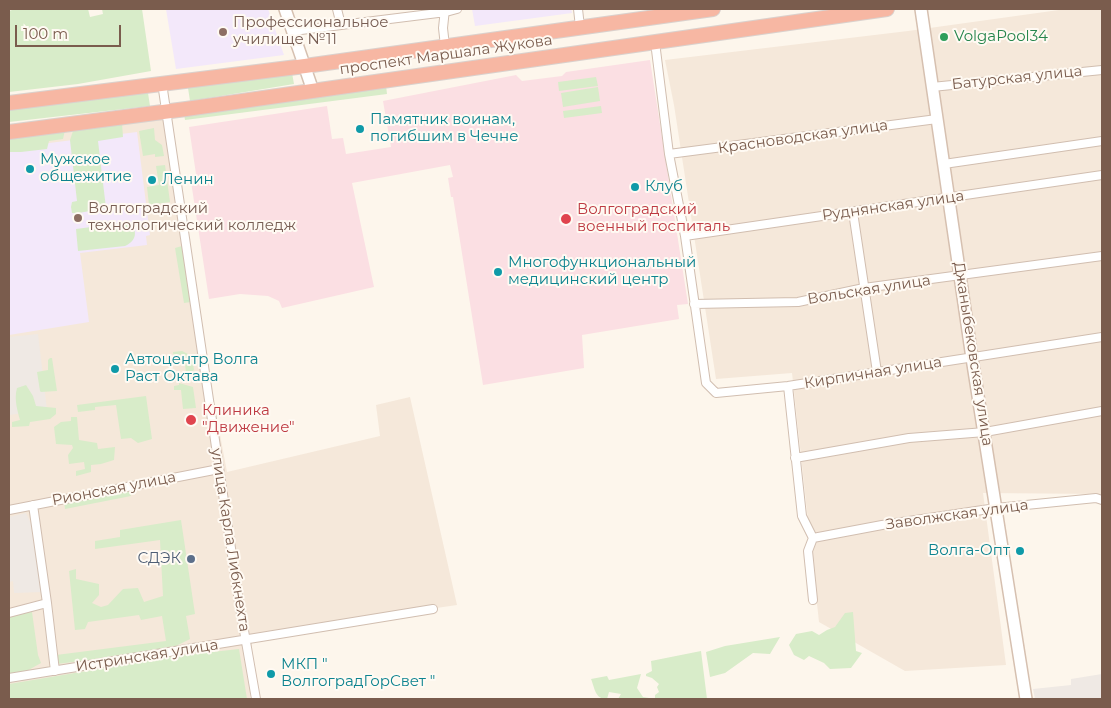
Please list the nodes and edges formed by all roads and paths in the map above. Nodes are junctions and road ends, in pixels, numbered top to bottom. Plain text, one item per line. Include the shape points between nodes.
1 (285, 9) edge
2 (338, 9) edge
3 (457, 9) edge
4 (578, 9) edge
5 (713, 9) edge
6 (887, 9) edge
7 (921, 9) edge
8 (446, 11) edge
9 (653, 13) edge
10 (341, 25) junction
11 (580, 27) junction
12 (293, 31) junction
13 (655, 42) junction
14 (445, 46) junction
15 (305, 66) junction
16 (1102, 70) edge
17 (162, 83) junction
18 (932, 87) junction
19 (313, 91) junction
20 (9, 103) edge
21 (165, 112) junction
22 (937, 119) junction
23 (9, 132) edge
24 (1102, 141) edge
25 (669, 154) junction
26 (944, 164) junction
27 (1102, 175) edge
28 (950, 198) junction
29 (854, 212) junction
30 (684, 236) junction
31 (1102, 256) edge
32 (960, 276) junction
33 (864, 288) junction
34 (694, 304) junction
35 (1102, 337) edge
36 (972, 358) junction
37 (877, 372) junction
38 (788, 386) junction
39 (1102, 411) edge
40 (985, 432) junction
41 (795, 458) junction
42 (219, 469) junction
43 (1102, 500) edge
44 (33, 505) junction
45 (996, 508) junction
46 (9, 510) edge
47 (813, 538) junction
48 (813, 600) dead end
49 (47, 603) junction
50 (433, 609) dead end
51 (9, 613) edge
52 (246, 639) junction
53 (55, 671) junction
54 (9, 678) edge
55 (256, 699) edge
56 (1026, 699) edge

1 - 12 main road
2 - 10 street
3 - 8 street
4 - 11 street
5 - 9 highway, проспект Маршала Жукова
6 - 13 highway, проспект Маршала Жукова
7 - 18 main road, Джаныбековская улица
8 - 10 street
8 - 14 street via 443,28
9 - 11 highway, проспект Маршала Жукова
10 - 12 street
11 - 14 highway, проспект Маршала Жукова
12 - 15 main road
13 - 19 highway, проспект Маршала Жукова
13 - 25 street
14 - 15 highway, проспект Маршала Жукова
15 - 17 highway, проспект Маршала Жукова
15 - 19 main road
16 - 18 street, Батурская улица
17 - 20 highway, проспект Маршала Жукова
17 - 21 street, улица Карла Либкнехта
18 - 22 main road, Джаныбековская улица
19 - 21 highway, проспект Маршала Жукова
21 - 23 highway, проспект Маршала Жукова
21 - 42 street, улица Карла Либкнехта
22 - 25 street, Красноводская улица
22 - 26 main road, Джаныбековская улица
24 - 26 street
25 - 30 street
26 - 28 main road, Джаныбековская улица
27 - 28 street, Руднянская улица
28 - 29 street, Руднянская улица
28 - 32 main road, Джаныбековская улица
29 - 30 street, Руднянская улица
29 - 33 street
30 - 34 street
31 - 32 street, Вольская улица
32 - 33 street, Вольская улица
32 - 36 main road, Джаныбековская улица
33 - 34 street, Вольская улица via 798,302
33 - 37 street
34 - 38 street, Кирпичная улица via 706,384 716,393
35 - 36 street, Кирпичная улица
36 - 37 street, Кирпичная улица
36 - 40 main road, Джаныбековская улица
37 - 38 street, Кирпичная улица
38 - 41 street
39 - 40 street
40 - 41 street via 909,438
40 - 45 main road, Джаныбековская улица
41 - 47 street via 802,516
42 - 44 street, Рионская улица
42 - 52 street, улица Карла Либкнехта
43 - 45 street, Заволжская улица
44 - 46 street, Рионская улица
44 - 49 street
45 - 47 street, Заволжская улица
45 - 56 main road, Джаныбековская улица
47 - 48 street via 808,550
49 - 51 street
49 - 53 street
50 - 52 street, Истринская улица
52 - 53 street, Истринская улица
52 - 55 street, улица Карла Либкнехта
53 - 54 street, Истринская улица

